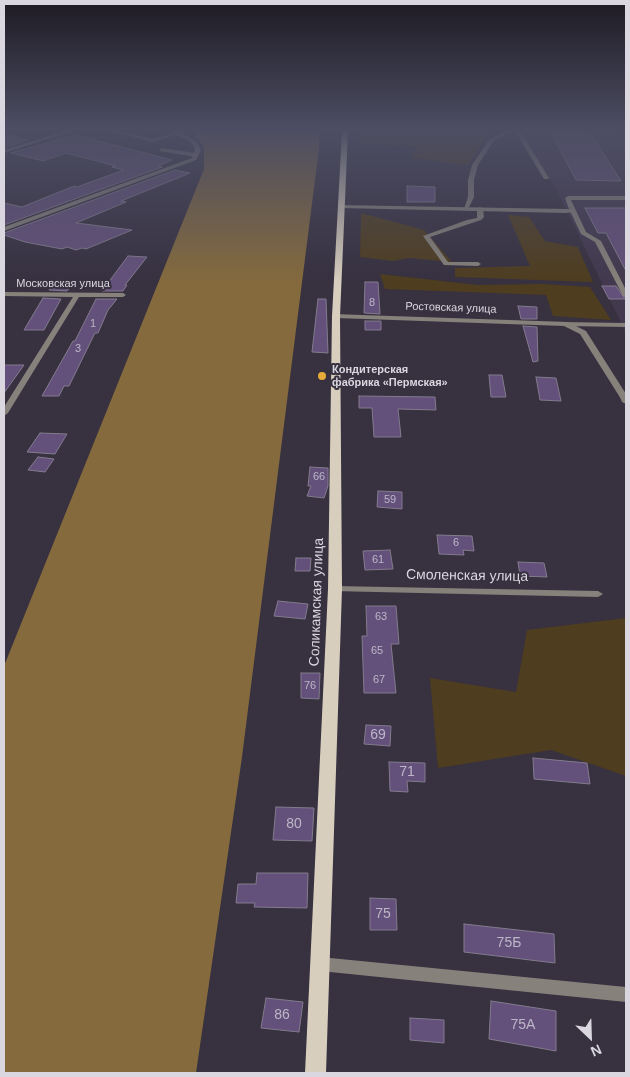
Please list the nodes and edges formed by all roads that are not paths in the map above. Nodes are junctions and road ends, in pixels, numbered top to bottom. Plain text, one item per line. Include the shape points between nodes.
1 (130, 181) edge
2 (342, 181) edge
3 (471, 181) edge
4 (626, 198) edge
5 (340, 206) junction
6 (466, 208) junction
7 (480, 209) junction
8 (570, 211) junction
9 (4, 228) edge
10 (478, 264) dead end
11 (623, 283) edge
12 (4, 294) edge
13 (123, 294) dead end
14 (78, 295) junction
15 (626, 296) edge
16 (336, 316) junction
17 (565, 324) junction
18 (626, 324) edge
19 (625, 399) edge
20 (4, 413) edge
21 (335, 589) junction
22 (598, 594) dead end
23 (320, 964) junction
24 (626, 995) edge
25 (315, 1073) edge

1 - 9 street
2 - 5 main road, Соликамская улица
3 - 6 street via 471,197
4 - 8 street via 568,198
5 - 6 street
5 - 16 main road, Соликамская улица
6 - 7 street
7 - 8 street
7 - 10 street via 479,219 426,236 446,264
8 - 11 street via 584,233 598,241
11 - 15 street
12 - 14 street, Московская улица
13 - 14 street, Московская улица
14 - 20 street
16 - 17 street, Ростовская улица
16 - 21 main road, Соликамская улица
17 - 18 street, Ростовская улица
17 - 19 street via 584,333
21 - 22 street, Смоленская улица
21 - 23 main road, Соликамская улица
23 - 24 street
23 - 25 main road, Соликамская улица

